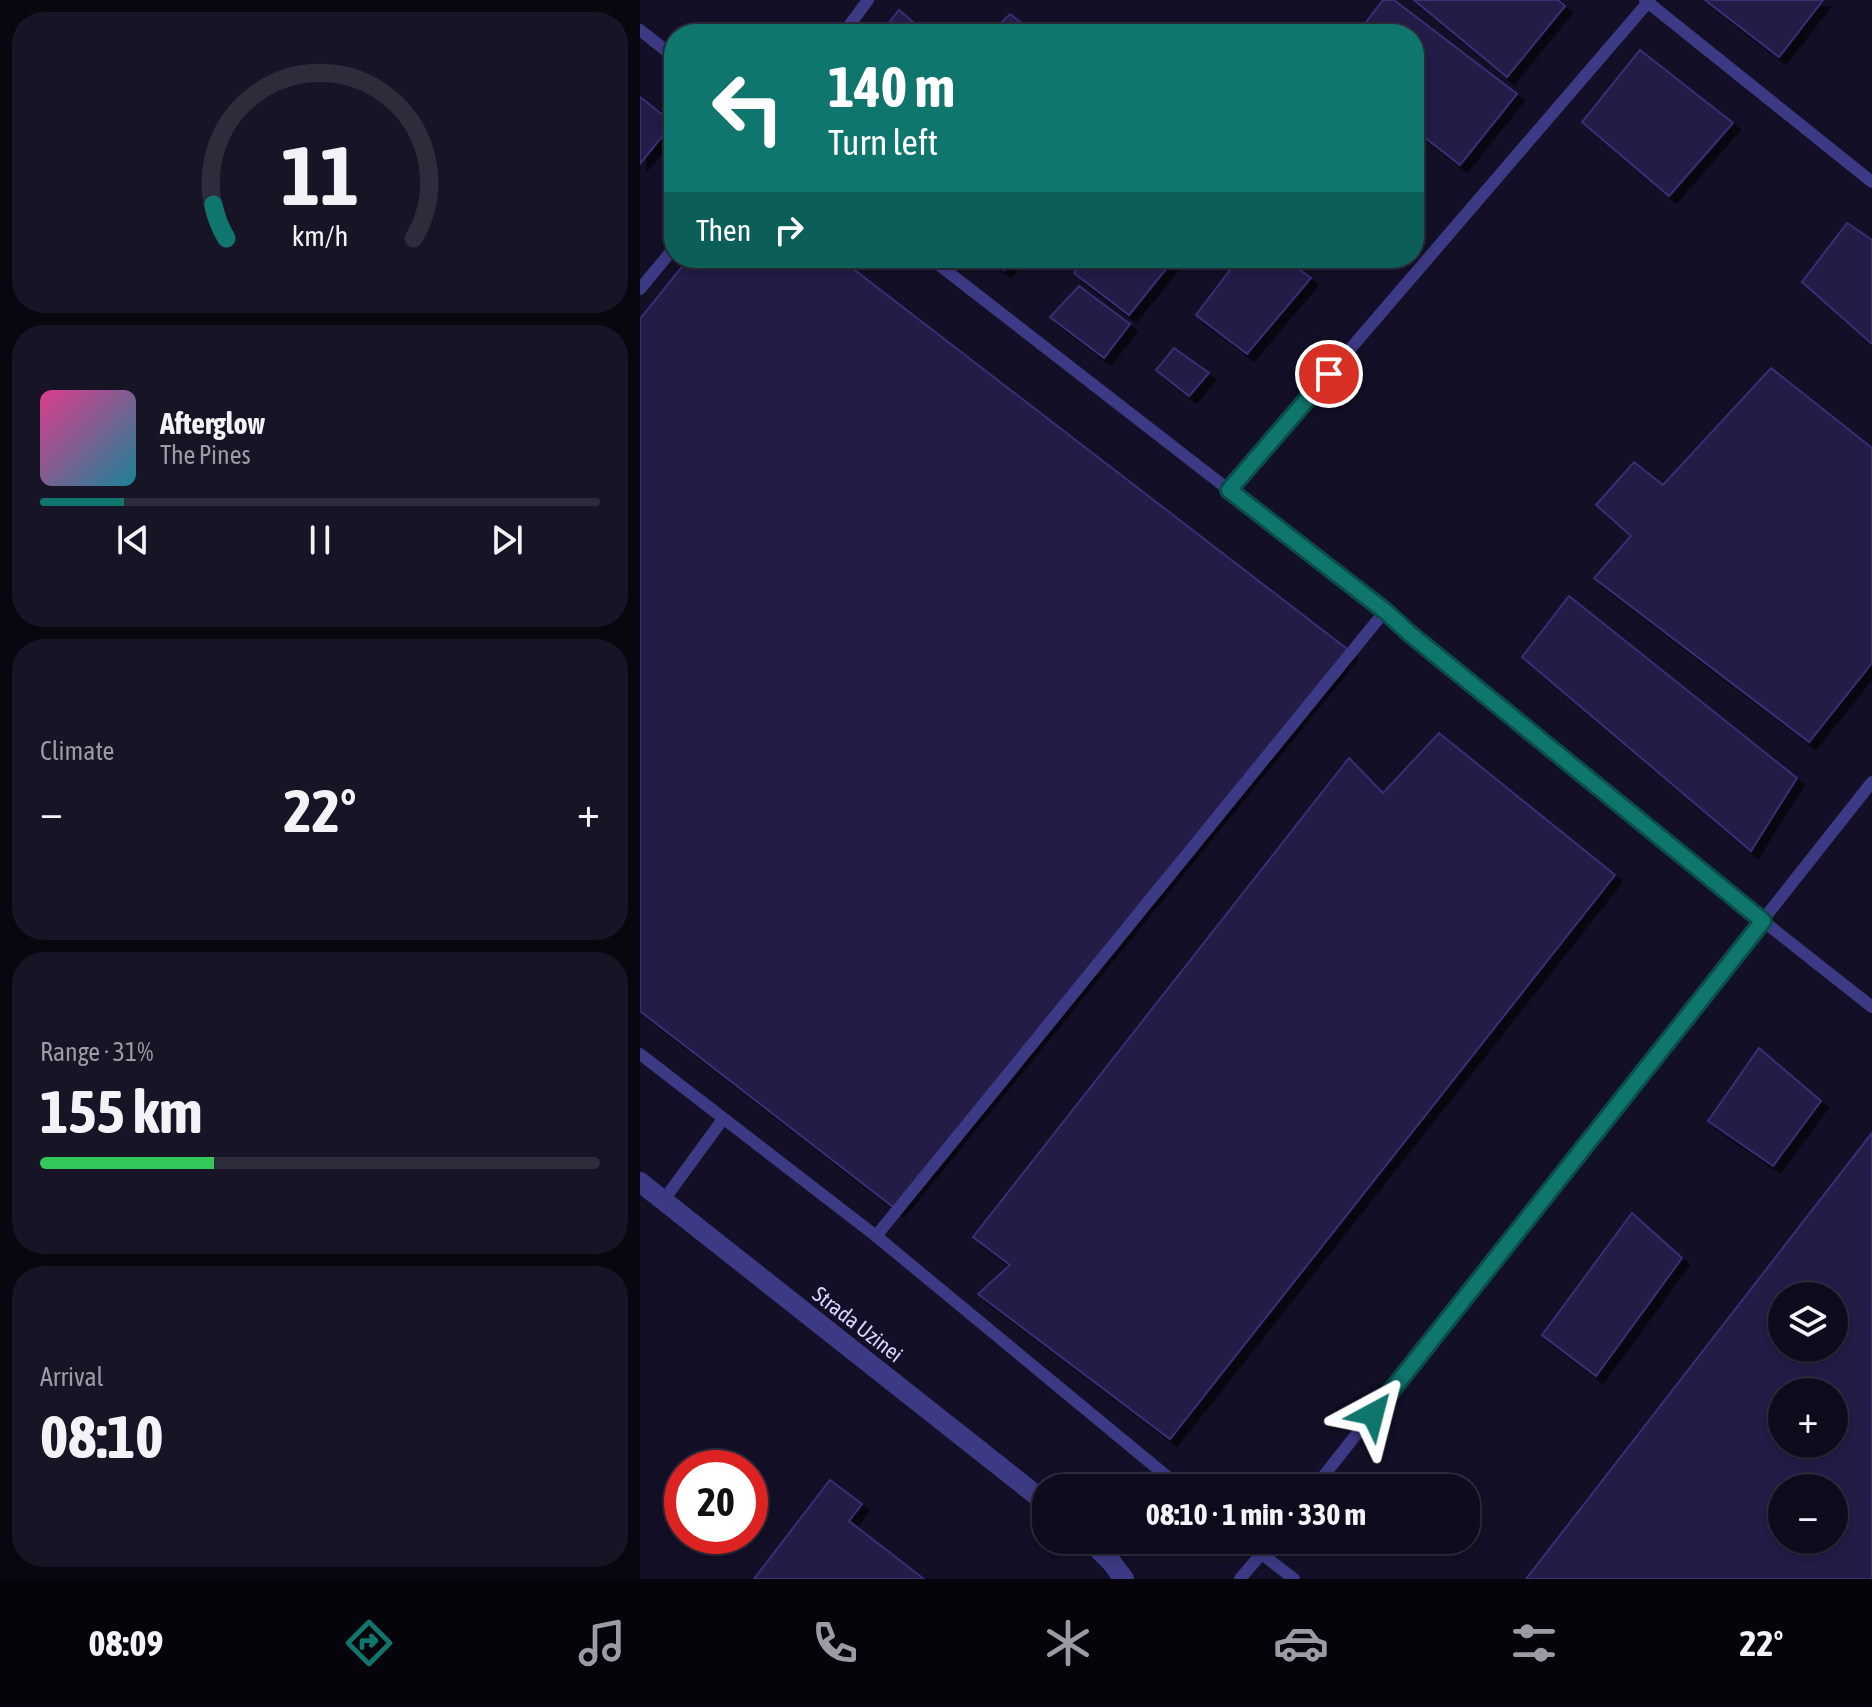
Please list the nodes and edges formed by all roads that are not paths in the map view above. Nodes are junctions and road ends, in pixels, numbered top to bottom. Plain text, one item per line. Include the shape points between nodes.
1 (868, 0) edge
2 (1648, 1) edge
3 (850, 24) edge
4 (640, 30) edge
5 (664, 49) edge
6 (1872, 182) edge
7 (664, 260) edge
8 (1424, 262) edge
9 (943, 268) edge
10 (1419, 268) edge
11 (640, 289) edge
12 (1229, 490) junction
13 (1385, 611) junction
14 (1872, 782) edge
15 (1763, 921) junction
16 (1872, 1007) edge
17 (640, 1054) edge
18 (723, 1119) junction
19 (640, 1182) edge
20 (663, 1201) junction
21 (876, 1236) junction
22 (1164, 1474) edge
23 (1325, 1474) edge
24 (1032, 1492) edge
25 (1103, 1554) edge
26 (1261, 1555) joint
27 (1124, 1579) edge
28 (1240, 1579) edge
29 (1294, 1579) edge

1 - 3 lane
2 - 6 lane
2 - 8 lane
4 - 5 lane
7 - 11 lane
9 - 12 lane
10 - 12 lane
12 - 13 lane
13 - 15 lane
13 - 21 lane
14 - 15 lane
15 - 16 lane
15 - 23 lane
17 - 18 lane
18 - 20 lane
18 - 21 lane
19 - 20 street, Strada Uzinei
20 - 24 street, Strada Uzinei
21 - 22 lane
25 - 27 street
26 - 28 lane
26 - 29 lane

